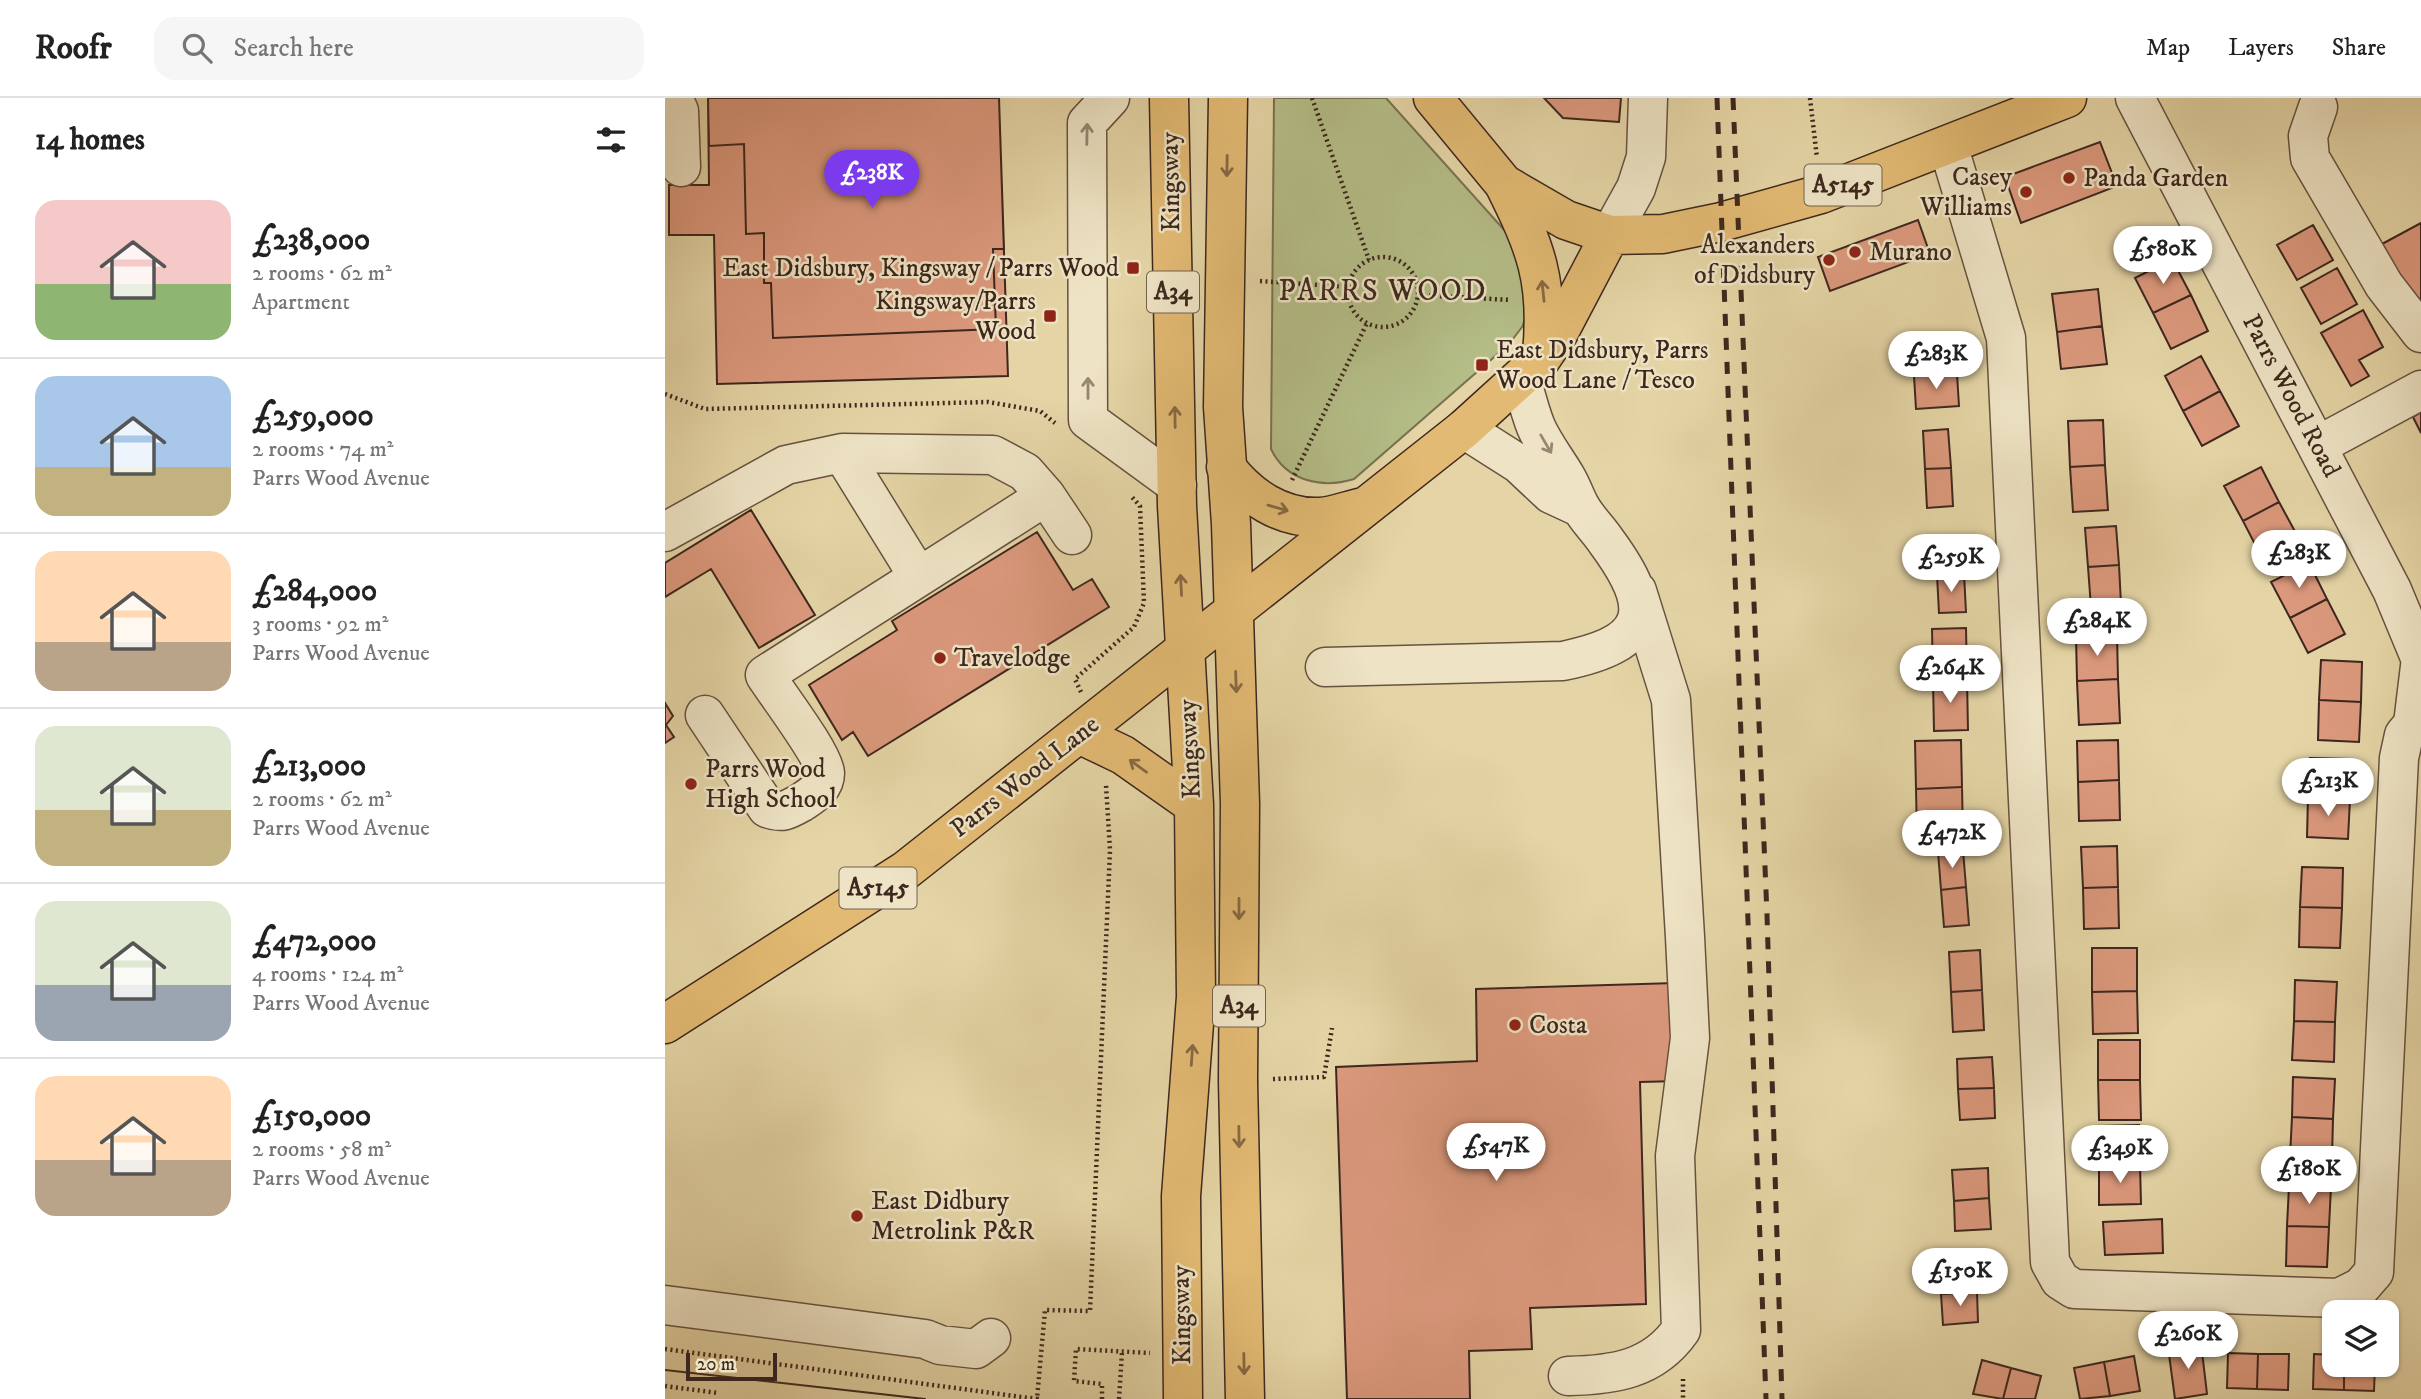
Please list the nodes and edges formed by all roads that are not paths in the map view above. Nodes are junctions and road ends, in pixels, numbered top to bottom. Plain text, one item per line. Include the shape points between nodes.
1 (674, 98) edge
2 (1110, 98) edge
3 (1169, 98) edge
4 (1228, 98) edge
5 (1433, 98) edge
6 (1649, 98) edge
7 (2067, 98) edge
8 (2135, 98) edge
9 (2318, 107) dead end
10 (1948, 145) junction
11 (681, 167) dead end
12 (1504, 184) junction
13 (1610, 235) junction
14 (2421, 333) edge
15 (1531, 370) junction
16 (2421, 390) edge
17 (1464, 429) junction
18 (2317, 446) junction
19 (842, 453) junction
20 (1226, 467) junction
21 (1177, 485) junction
22 (1046, 496) junction
23 (1369, 506) junction
24 (1581, 508) junction
25 (665, 532) edge
26 (1072, 535) dead end
27 (918, 576) junction
28 (1637, 591) junction
29 (1234, 614) junction
30 (1184, 653) junction
31 (2421, 659) edge
32 (1325, 667) dead end
33 (705, 715) dead end
34 (1090, 726) junction
35 (1193, 805) junction
36 (665, 1024) edge
37 (665, 1304) edge
38 (991, 1338) dead end
39 (1568, 1376) dead end
40 (1183, 1399) edge
41 (1245, 1399) edge

1 - 11 street via 679,111
21 -> 2 street via 1088,420 1087,123
21 -> 3 main road, Kingsway / A34
4 -> 20 main road, Kingsway / A34
5 - 12 main road, A5145
6 - 13 street via 1646,157 1636,188
7 - 10 main road, A5145
8 - 18 street, Parrs Wood Road
9 - 14 street via 2308,136 2310,158 2384,285
10 - 13 main road, A5145 via 1821,194 1721,222 1663,234
10 - 31 street via 2006,338 2050,1262 2060,1280 2074,1289 2339,1298 2361,1287 2374,1272 2399,758 2404,735 2413,724
12 - 13 main road, A5145 via 1566,220
15 -> 12 main road, A5145 via 1544,288 1533,243
13 - 15 main road, Parrs Wood Lane / A5145 via 1558,334
15 - 17 main road, Parrs Wood Lane / A5145
15 -> 24 street via 1535,426
16 - 18 street
17 - 23 main road, Parrs Wood Lane / A5145
17 - 24 street via 1519,464 1551,494
18 - 31 street, Parrs Wood Road via 2392,590
19 - 22 street via 993,455 1025,472
19 - 25 street via 786,465
19 - 27 street
20 - 23 main road, Parrs Wood Lane / A5145 via 1241,487 1277,509 1319,517
20 - 29 main road, Kingsway / A34
30 -> 21 main road, Kingsway / A34
22 - 26 street
22 - 27 street
23 - 29 main road, Parrs Wood Lane / A5145
24 - 28 street
27 - 33 street via 765,675 822,761 824,780 807,799 787,811 767,808
28 - 32 street via 1637,621 1631,630 1593,655 1563,661
28 - 39 street via 1671,701 1683,895 1690,1038 1675,1156 1681,1330 1671,1345 1649,1362 1624,1371
29 - 30 main road, Parrs Wood Lane / A5145
29 -> 41 main road, Kingsway / A34
30 - 34 main road, Parrs Wood Lane / A5145
30 - 35 main road, Kingsway / A34
35 -> 34 main road
34 - 36 main road, Parrs Wood Lane / A5145 via 906,870
40 -> 35 main road, Kingsway / A34 via 1181,1196 1196,997
37 - 38 street via 976,1349

